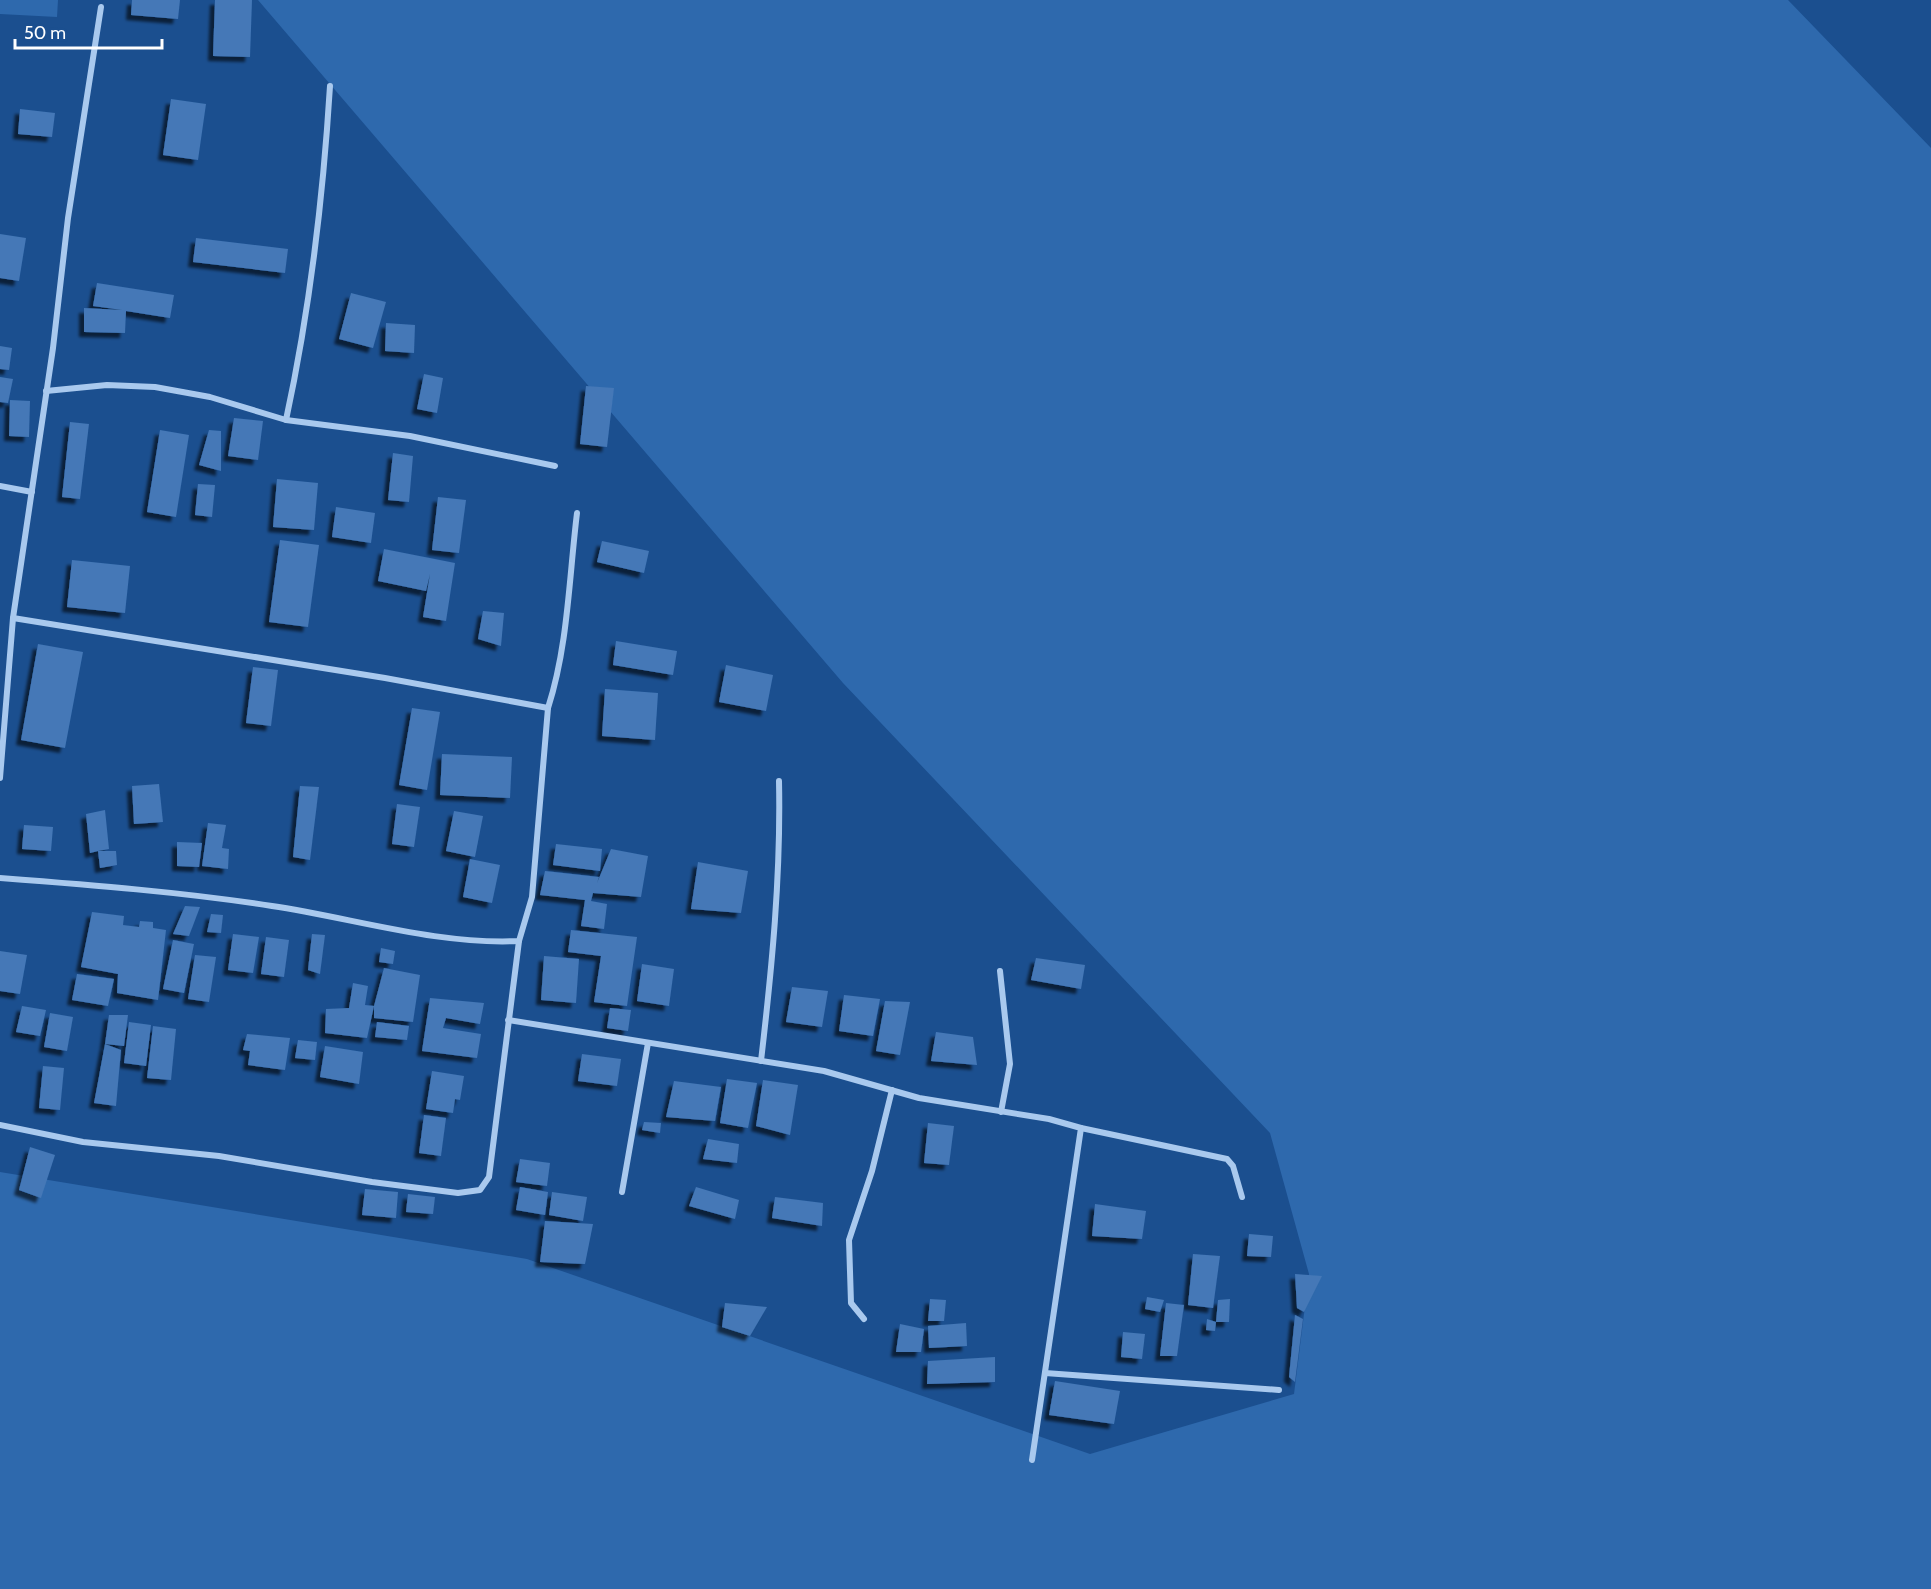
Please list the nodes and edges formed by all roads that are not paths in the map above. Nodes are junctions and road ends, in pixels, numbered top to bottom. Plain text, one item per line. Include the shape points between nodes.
1 (101, 7) dead end
2 (330, 86) dead end
3 (46, 391) junction
4 (286, 420) junction
5 (555, 466) dead end
6 (0, 486) edge
7 (32, 492) junction
8 (577, 513) dead end
9 (13, 618) junction
10 (548, 708) junction
11 (2, 734) edge
12 (0, 778) edge
13 (779, 781) dead end
14 (0, 878) edge
15 (519, 941) junction
16 (1000, 971) dead end
17 (508, 1020) junction
18 (648, 1043) junction
19 (761, 1061) junction
20 (892, 1090) junction
21 (1001, 1112) junction
22 (0, 1125) edge
23 (1081, 1128) junction
24 (622, 1192) dead end
25 (1242, 1197) dead end
26 (864, 1319) dead end
27 (1045, 1373) junction
28 (1279, 1390) dead end
29 (1032, 1460) dead end

1 - 3 street via 66,228
2 - 4 street via 316,259
3 - 4 street via 107,385 155,387 210,397
3 - 7 street
4 - 5 street via 410,436
6 - 7 street
7 - 9 street
8 - 10 street via 559,665
9 - 10 street
9 - 11 street
10 - 15 street via 532,897
11 - 12 street
13 - 19 street via 776,927
14 - 15 street via 153,891 271,906 443,936
15 - 17 street
16 - 21 street via 1010,1064
17 - 18 street
17 - 22 street via 489,1177 480,1190 458,1193 219,1156 83,1142
18 - 19 street
18 - 24 street
19 - 20 street via 824,1071
20 - 21 street
20 - 26 street via 872,1171 849,1240 851,1303
21 - 23 street
23 - 25 street via 1227,1159 1233,1166
23 - 27 street
27 - 28 street
27 - 29 street

